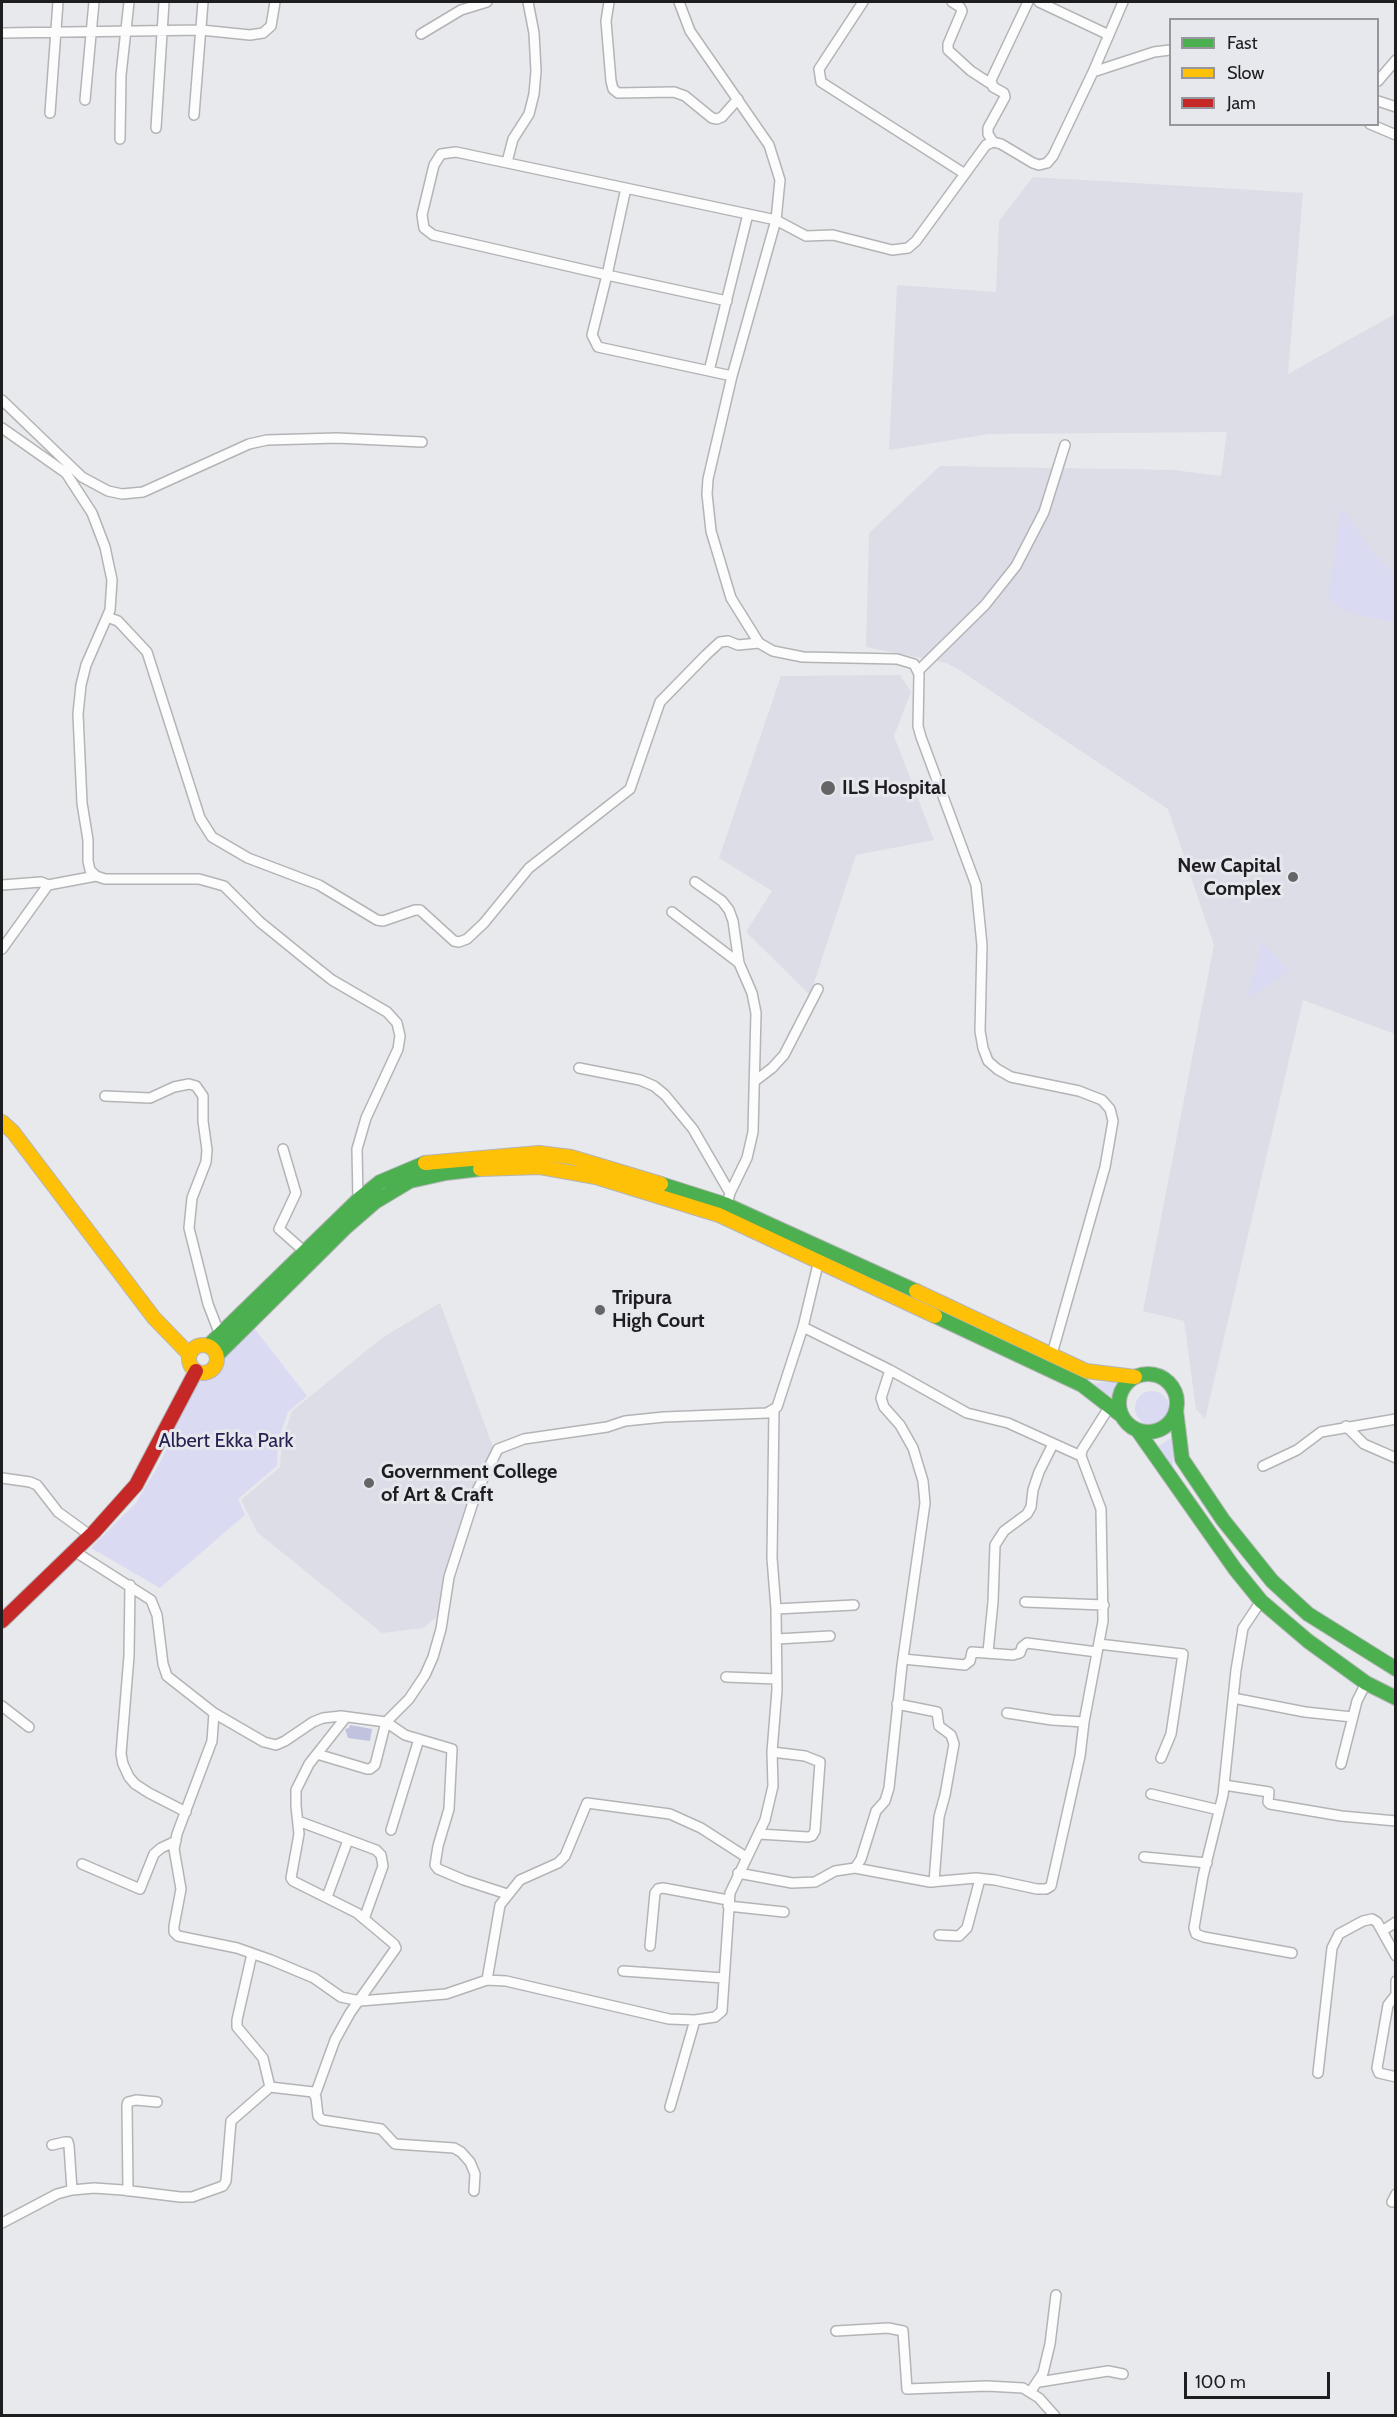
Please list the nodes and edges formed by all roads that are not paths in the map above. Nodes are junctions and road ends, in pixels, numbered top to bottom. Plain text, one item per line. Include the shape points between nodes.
1 (58, 2) edge
2 (94, 2) edge
3 (129, 2) edge
4 (164, 2) edge
5 (202, 2) edge
6 (274, 2) edge
7 (487, 2) edge
8 (528, 2) edge
9 (609, 2) edge
10 (679, 2) edge
11 (862, 2) edge
12 (952, 2) edge
13 (1028, 2) edge
14 (1039, 2) edge
15 (1123, 2) edge
16 (161, 30) junction
17 (201, 30) junction
18 (127, 31) junction
19 (56, 32) junction
20 (91, 32) junction
21 (2, 33) edge
22 (421, 34) dead end
23 (1109, 35) junction
24 (1169, 50) edge
25 (1395, 60) edge
26 (1093, 72) junction
27 (1379, 79) edge
28 (991, 84) junction
29 (738, 99) junction
30 (85, 100) dead end
31 (1379, 101) edge
32 (1395, 107) edge
33 (50, 113) dead end
34 (194, 115) dead end
35 (1375, 126) edge
36 (156, 128) dead end
37 (1395, 135) edge
38 (120, 139) dead end
39 (993, 142) junction
40 (507, 162) junction
41 (965, 174) junction
42 (626, 188) junction
43 (748, 213) junction
44 (776, 220) junction
45 (607, 275) junction
46 (727, 301) junction
47 (709, 371) junction
48 (732, 376) junction
49 (2, 400) edge
50 (2, 428) edge
51 (422, 442) dead end
52 (1065, 445) dead end
53 (107, 617) junction
54 (759, 643) junction
55 (918, 671) junction
56 (96, 876) junction
57 (695, 882) dead end
58 (2, 885) edge
59 (48, 885) junction
60 (672, 912) dead end
61 (2, 949) edge
62 (740, 963) junction
63 (818, 989) dead end
64 (579, 1068) dead end
65 (755, 1081) junction
66 (105, 1096) dead end
67 (2, 1122) edge
68 (283, 1149) dead end
69 (728, 1199) junction
70 (358, 1200) junction
71 (305, 1252) junction
72 (819, 1260) junction
73 (803, 1327) junction
74 (220, 1335) junction
75 (213, 1350) junction
76 (189, 1354) junction
77 (1052, 1354) junction
78 (890, 1370) junction
79 (196, 1371) junction
80 (1135, 1377) junction
81 (1110, 1406) junction
82 (774, 1409) junction
83 (1176, 1410) junction
84 (1122, 1416) junction
85 (1395, 1419) edge
86 (1346, 1426) junction
87 (1138, 1431) junction
88 (1053, 1444) junction
89 (1082, 1456) junction
90 (1395, 1458) edge
91 (1263, 1466) dead end
92 (2, 1478) edge
93 (91, 1536) junction
94 (74, 1551) junction
95 (130, 1585) junction
96 (1261, 1601) junction
97 (1025, 1602) dead end
98 (854, 1605) dead end
99 (1104, 1605) junction
100 (776, 1609) junction
101 (2, 1621) edge
102 (830, 1636) dead end
103 (777, 1639) junction
104 (1098, 1648) junction
105 (988, 1652) junction
106 (903, 1659) junction
107 (1395, 1669) edge
108 (726, 1677) dead end
109 (777, 1679) junction
110 (1366, 1683) junction
111 (1233, 1698) junction
112 (1395, 1698) edge
113 (897, 1704) junction
114 (2, 1706) edge
115 (214, 1713) junction
116 (1007, 1713) dead end
117 (346, 1716) junction
118 (1352, 1718) junction
119 (386, 1722) junction
120 (1084, 1722) junction
121 (30, 1727) dead end
122 (419, 1739) junction
123 (772, 1752) junction
124 (317, 1754) junction
125 (1161, 1758) dead end
126 (1341, 1764) dead end
127 (1224, 1785) junction
128 (1151, 1794) dead end
129 (1219, 1810) junction
130 (186, 1812) junction
131 (298, 1821) junction
132 (1395, 1821) edge
133 (391, 1830) dead end
134 (759, 1834) junction
135 (348, 1840) junction
136 (176, 1841) junction
137 (746, 1857) junction
138 (1144, 1857) dead end
139 (1207, 1863) junction
140 (82, 1864) dead end
141 (855, 1868) junction
142 (738, 1873) junction
143 (980, 1879) junction
144 (934, 1882) junction
145 (507, 1894) junction
146 (327, 1897) junction
147 (728, 1903) junction
148 (784, 1912) dead end
149 (364, 1919) junction
150 (1395, 1922) edge
151 (1382, 1931) junction
152 (939, 1935) dead end
153 (650, 1946) dead end
154 (1292, 1953) dead end
155 (252, 1954) junction
156 (1395, 1956) edge
157 (623, 1971) dead end
158 (724, 1978) junction
159 (487, 1980) junction
160 (1395, 1981) edge
161 (1395, 1997) edge
162 (360, 2001) junction
163 (695, 2020) junction
164 (1318, 2073) dead end
165 (1395, 2077) edge
166 (270, 2087) junction
167 (315, 2095) junction
168 (156, 2102) dead end
169 (670, 2107) dead end
170 (52, 2145) dead end
171 (72, 2190) junction
172 (128, 2191) junction
173 (474, 2191) dead end
174 (2, 2223) edge
175 (1056, 2295) dead end
176 (836, 2331) dead end
177 (1123, 2374) dead end
178 (1039, 2382) junction
179 (1031, 2391) junction
180 (1055, 2415) edge

1 - 19 street
2 - 20 street
3 - 18 street
4 - 16 street
5 - 17 street
6 - 17 street via 271,26 263,33
7 - 22 street via 461,10
8 - 40 street via 534,33 534,94
9 - 29 street via 606,21 611,81 618,93 674,92 717,119
10 - 29 street via 690,31
11 - 41 street via 819,69 821,82
12 - 28 street via 962,11 948,50
13 - 28 street
14 - 23 street
15 - 23 street
16 - 17 street
16 - 18 street
16 - 36 street
17 - 34 street
18 - 20 street
18 - 38 street via 121,75
19 - 20 street
19 - 21 street
19 - 33 street
20 - 30 street
23 - 26 street
24 - 26 street
25 - 27 street
26 - 39 street via 1047,163 1033,163
28 - 39 street via 1005,97 988,129
29 - 44 street via 777,164 780,180
31 - 32 street
35 - 37 street
39 - 41 street via 986,145
40 - 42 street
40 - 45 street via 456,152 441,154 422,215 424,228 433,235
41 - 44 street via 908,248 891,250 833,235 806,236
42 - 43 street
42 - 45 street
43 - 44 street
43 - 46 street
44 - 48 street
45 - 46 street
45 - 47 street via 592,335 598,347
46 - 47 street
47 - 48 street
48 - 54 street via 708,479 708,510 731,598
49 - 51 street via 82,477 122,494 143,492 249,444 267,440
50 - 53 street via 66,473 88,506 105,547 112,580
52 - 55 street via 1044,512 1016,566 985,605
53 - 54 street via 118,621 147,652 200,818 212,837 248,858 320,885 377,920 420,910 459,942 484,923 529,868 630,789 660,702 705,655 720,642
53 - 56 street via 86,665 78,714 88,861
54 - 55 street via 774,651 803,657 897,659 914,664
55 - 77 street via 918,726 976,885 982,945 980,1031 988,1061 1011,1077 1102,1100 1113,1121 1105,1167
56 - 59 street
56 - 70 street via 199,879 224,886 308,961 387,1012 397,1023 398,1049 366,1118 357,1149
57 - 62 street via 729,910
58 - 59 street
59 - 61 street
60 - 62 street
62 - 65 street via 756,1013
63 - 65 street via 784,1055
64 - 69 street via 640,1080 665,1095 693,1129
65 - 69 street via 753,1132 747,1158
66 - 74 street via 150,1098 189,1084 196,1086 203,1096 206,1162 192,1198 189,1228
67 - 76 main road via 154,1318
68 - 71 street via 296,1193 279,1229
69 - 70 main road via 571,1157 539,1153 428,1162 380,1182
69 - 77 main road
70 - 71 main road
71 - 74 main road
72 - 73 street
72 - 75 main road via 719,1215 587,1174 540,1167 446,1173 410,1181 375,1202
72 - 81 main road via 1082,1385
73 - 78 street
73 - 82 street
74 - 75 main road
75 - 76 main road via 200,1344
75 - 79 main road via 216,1365 210,1372
76 - 79 main road via 189,1362
77 - 80 main road via 1086,1371
78 - 88 street via 967,1413 1008,1423
78 - 106 street via 881,1398 913,1448 925,1503
79 - 93 main road via 136,1485
80 - 83 main road via 1152,1375 1169,1383
80 - 84 main road via 1122,1390
81 - 84 main road
81 - 89 street
82 - 100 street via 772,1558
82 - 119 street via 767,1413 625,1421 524,1439 498,1449 476,1493 449,1576 434,1657 409,1699
83 - 87 main road via 1166,1426 1157,1431
83 - 107 main road via 1182,1459 1222,1520 1272,1581 1308,1614
84 - 87 main road
85 - 86 street
86 - 90 street via 1364,1444
86 - 91 street via 1321,1432 1297,1450
87 - 96 main road
88 - 89 street
88 - 105 street via 1039,1472 1031,1507 1004,1531 996,1545
89 - 99 street via 1101,1509
92 - 93 street via 37,1485 58,1512
93 - 94 main road
94 - 95 street
94 - 101 main road
95 - 115 street via 151,1600 159,1622 167,1676
95 - 130 street via 123,1764 135,1784
96 - 110 main road
96 - 111 street via 1243,1628
97 - 99 street
98 - 100 street
99 - 104 street
100 - 103 street
102 - 103 street
103 - 109 street
104 - 105 street via 1027,1643 1020,1653 1013,1655
104 - 120 street
104 - 125 street via 1183,1654 1171,1734
105 - 106 street via 972,1652 965,1665
106 - 113 street
108 - 109 street
109 - 123 street
110 - 112 main road
110 - 118 street
111 - 118 street
111 - 127 street
113 - 141 street via 889,1788
113 - 144 street via 937,1712 939,1726 952,1739 937,1830
114 - 121 street
115 - 117 street via 276,1745 313,1722
115 - 130 street via 212,1741
116 - 120 street
117 - 119 street
117 - 124 street
118 - 126 street
119 - 122 street
119 - 124 street via 375,1765 367,1770
120 - 143 street via 1079,1765 1052,1886 1037,1889
122 - 133 street
122 - 145 street via 449,1747 453,1753 449,1809 435,1865 464,1880
123 - 134 street via 773,1786
123 - 134 street via 820,1762 815,1831 808,1837
124 - 131 street via 296,1790
127 - 129 street
127 - 132 street via 1269,1792 1270,1804
128 - 129 street
129 - 139 street
130 - 136 street
131 - 135 street
131 - 146 street via 291,1878
134 - 137 street
135 - 146 street
135 - 149 street via 376,1850 383,1859
136 - 140 street via 154,1854 140,1889
136 - 155 street via 181,1889 174,1932
137 - 142 street
137 - 145 street via 670,1814 587,1803 565,1856 558,1863 527,1875
138 - 139 street
139 - 154 street via 1196,1934
141 - 142 street via 814,1882 792,1883
141 - 144 street
142 - 147 street
143 - 144 street
143 - 152 street via 967,1928 959,1936
145 - 159 street via 497,1914
146 - 149 street
147 - 148 street
147 - 153 street via 658,1889
147 - 158 street
149 - 162 street via 396,1948
150 - 151 street
151 - 156 street
151 - 164 street via 1377,1922 1367,1919 1339,1934 1332,1948
155 - 162 street via 297,1970 341,1997
155 - 166 street via 237,2027 263,2058
157 - 158 street
158 - 163 street via 721,2014
159 - 162 street via 446,1994
159 - 163 street via 506,1981 669,2019
160 - 161 street
161 - 165 street via 1388,2005 1377,2068 1379,2073
162 - 167 street via 335,2040
163 - 169 street
166 - 167 street
166 - 172 street via 231,2121 223,2186 192,2197
167 - 173 street via 322,2120 381,2129 395,2144 454,2148 461,2152 475,2174
168 - 172 street via 136,2100 127,2105
170 - 171 street via 68,2142
171 - 172 street
171 - 174 street
175 - 178 street via 1050,2344
176 - 179 street via 903,2331 908,2390 987,2386
177 - 178 street via 1108,2371
178 - 179 street
179 - 180 street

